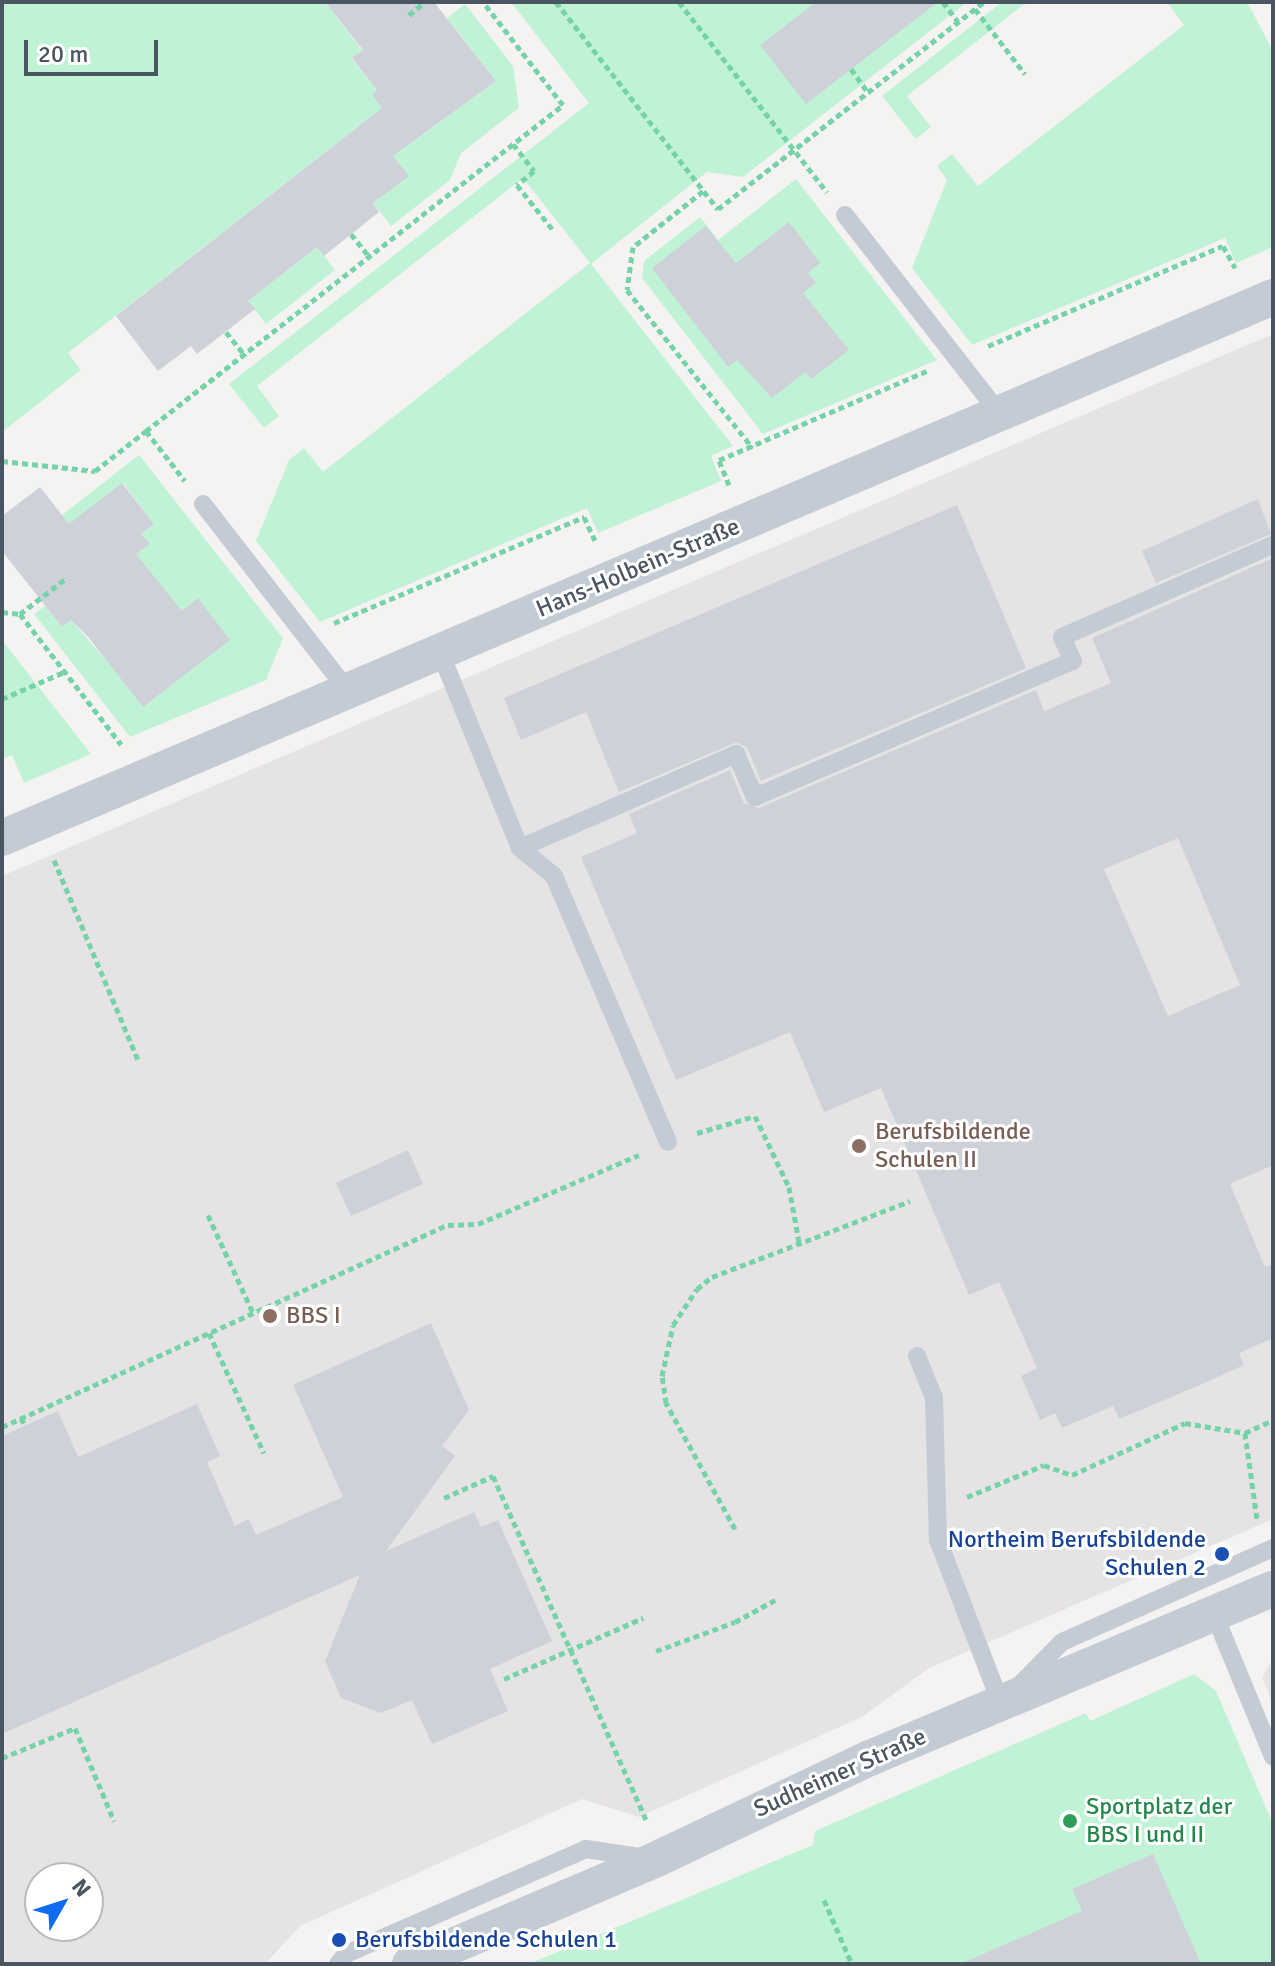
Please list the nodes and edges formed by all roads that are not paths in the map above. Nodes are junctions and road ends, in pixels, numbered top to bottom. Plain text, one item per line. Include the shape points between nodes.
1 (845, 215) road end
2 (1273, 297) edge
3 (1000, 414) junction
4 (203, 504) road end
5 (1273, 545) edge
6 (440, 652) junction
7 (348, 691) junction
8 (2, 838) edge
9 (520, 848) junction
10 (668, 1142) road end
11 (917, 1356) dead end
12 (1267, 1551) edge
13 (1273, 1589) edge
14 (1215, 1616) junction
15 (1001, 1704) junction
16 (1273, 1757) edge
17 (660, 1858) junction
18 (338, 1964) edge
19 (410, 1964) edge

1 - 3 lane
2 - 3 street, Hans-Holbein-Straße
3 - 6 street, Hans-Holbein-Straße
4 - 7 lane
5 - 9 lane via 1062,637 1073,661 755,797 736,754
6 - 7 street, Hans-Holbein-Straße
6 - 9 lane
7 - 8 street, Hans-Holbein-Straße
9 - 10 lane via 554,876
11 - 15 lane via 934,1398 938,1540
12 - 15 lane via 1062,1642
13 - 14 street, Sudheimer Straße
14 - 15 street, Sudheimer Straße
14 - 16 lane
15 - 17 street, Sudheimer Straße
17 - 18 lane via 586,1849 346,1954
17 - 19 street, Sudheimer Straße

